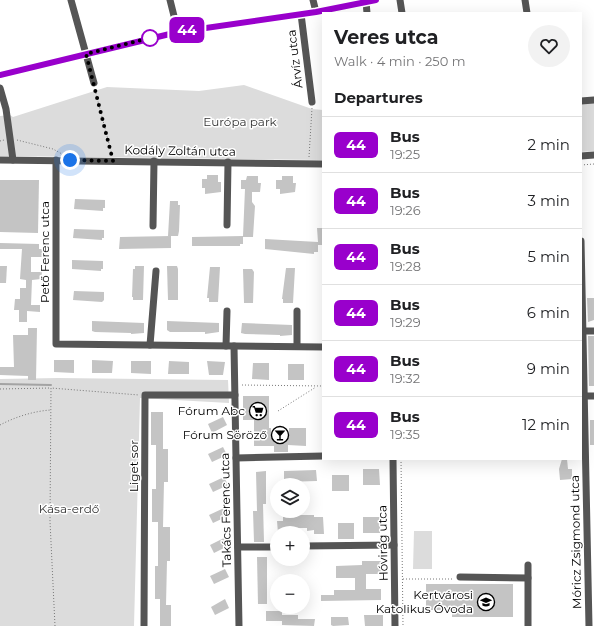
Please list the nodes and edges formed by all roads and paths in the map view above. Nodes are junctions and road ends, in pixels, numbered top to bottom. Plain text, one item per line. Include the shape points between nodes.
1 (71, 0) edge
2 (170, 0) edge
3 (313, 0) edge
4 (376, 0) edge
5 (400, 0) edge
6 (525, 0) edge
7 (366, 2) junction
8 (316, 12) junction
9 (367, 12) edge
10 (402, 12) edge
11 (527, 12) edge
12 (302, 14) junction
13 (178, 32) junction
14 (86, 54) junction
15 (0, 75) edge
16 (94, 83) joint
17 (0, 88) edge
18 (594, 100) edge
19 (582, 101) edge
20 (312, 102) joint
21 (594, 155) edge
22 (582, 156) edge
23 (0, 160) edge
24 (13, 160) junction
25 (56, 160) junction
26 (113, 161) junction
27 (154, 161) junction
28 (228, 162) junction
29 (308, 163) junction
30 (322, 164) edge
31 (594, 164) edge
32 (582, 165) edge
33 (227, 225) dead end
34 (153, 226) dead end
35 (156, 270) dead end
36 (582, 286) edge
37 (227, 311) dead end
38 (297, 311) dead end
39 (583, 331) junction
40 (594, 331) edge
41 (150, 345) junction
42 (230, 346) junction
43 (297, 346) junction
44 (322, 347) edge
45 (582, 349) edge
46 (235, 385) junction
47 (318, 386) junction
48 (322, 386) edge
49 (51, 388) junction
50 (0, 389) edge
51 (145, 395) junction
52 (235, 395) junction
53 (594, 396) edge
54 (583, 399) edge
55 (51, 410) junction
56 (278, 411) dead end
57 (0, 425) edge
58 (322, 456) edge
59 (236, 458) junction
60 (393, 460) edge
61 (401, 460) edge
62 (394, 545) junction
63 (310, 546) edge
64 (270, 547) edge
65 (238, 548) junction
66 (528, 565) dead end
67 (460, 577) joint
68 (528, 578) junction
69 (402, 579) junction
70 (55, 626) edge
71 (144, 626) edge
72 (239, 626) edge
73 (396, 626) edge
74 (403, 626) edge
75 (528, 626) edge
76 (589, 626) edge

1 - 14 street
2 - 13 street
3 - 8 street
4 - 7 street
5 - 10 street
6 - 11 street
7 - 8 street
7 - 9 street
8 - 12 street
12 - 13 street
12 - 20 street, Árvíz utca
13 - 14 street
14 - 15 street
14 - 16 street
16 - 26 path
17 - 24 street via 6,108
18 - 19 street
20 - 29 path
21 - 22 street
23 - 24 street, Kodály Zoltán utca
24 - 25 street, Kodály Zoltán utca
25 - 26 street, Kodály Zoltán utca
25 - 41 street, Pető Ferenc utca via 56,344
26 - 27 street, Kodály Zoltán utca
27 - 28 street, Kodály Zoltán utca
27 - 34 street
28 - 29 street, Kodály Zoltán utca
28 - 33 street
29 - 30 street, Kodály Zoltán utca
31 - 32 path
35 - 41 street
36 - 39 street, Móricz Zsigmond utca
37 - 42 street, Takács Ferenc utca
38 - 43 street
39 - 40 street
39 - 45 street, Móricz Zsigmond utca
41 - 42 street
42 - 43 street
42 - 46 street, Takács Ferenc utca
43 - 44 street
45 - 54 street, Móricz Zsigmond utca
46 - 47 path
46 - 52 street, Takács Ferenc utca
47 - 48 path
47 - 56 path
49 - 50 path
49 - 51 path
49 - 55 path
51 - 52 street
51 - 71 street, Liget sor
52 - 59 street, Takács Ferenc utca
53 - 54 street
54 - 76 street, Móricz Zsigmond utca
55 - 57 path via 41,410 10,419
55 - 70 path via 50,521
58 - 59 street
59 - 65 street, Takács Ferenc utca
60 - 62 street, Hóvirág utca
61 - 69 path
62 - 63 street
62 - 73 street, Hóvirág utca
64 - 65 street
65 - 72 street, Takács Ferenc utca
66 - 68 street
67 - 68 street
67 - 69 path
68 - 75 street
69 - 74 path

